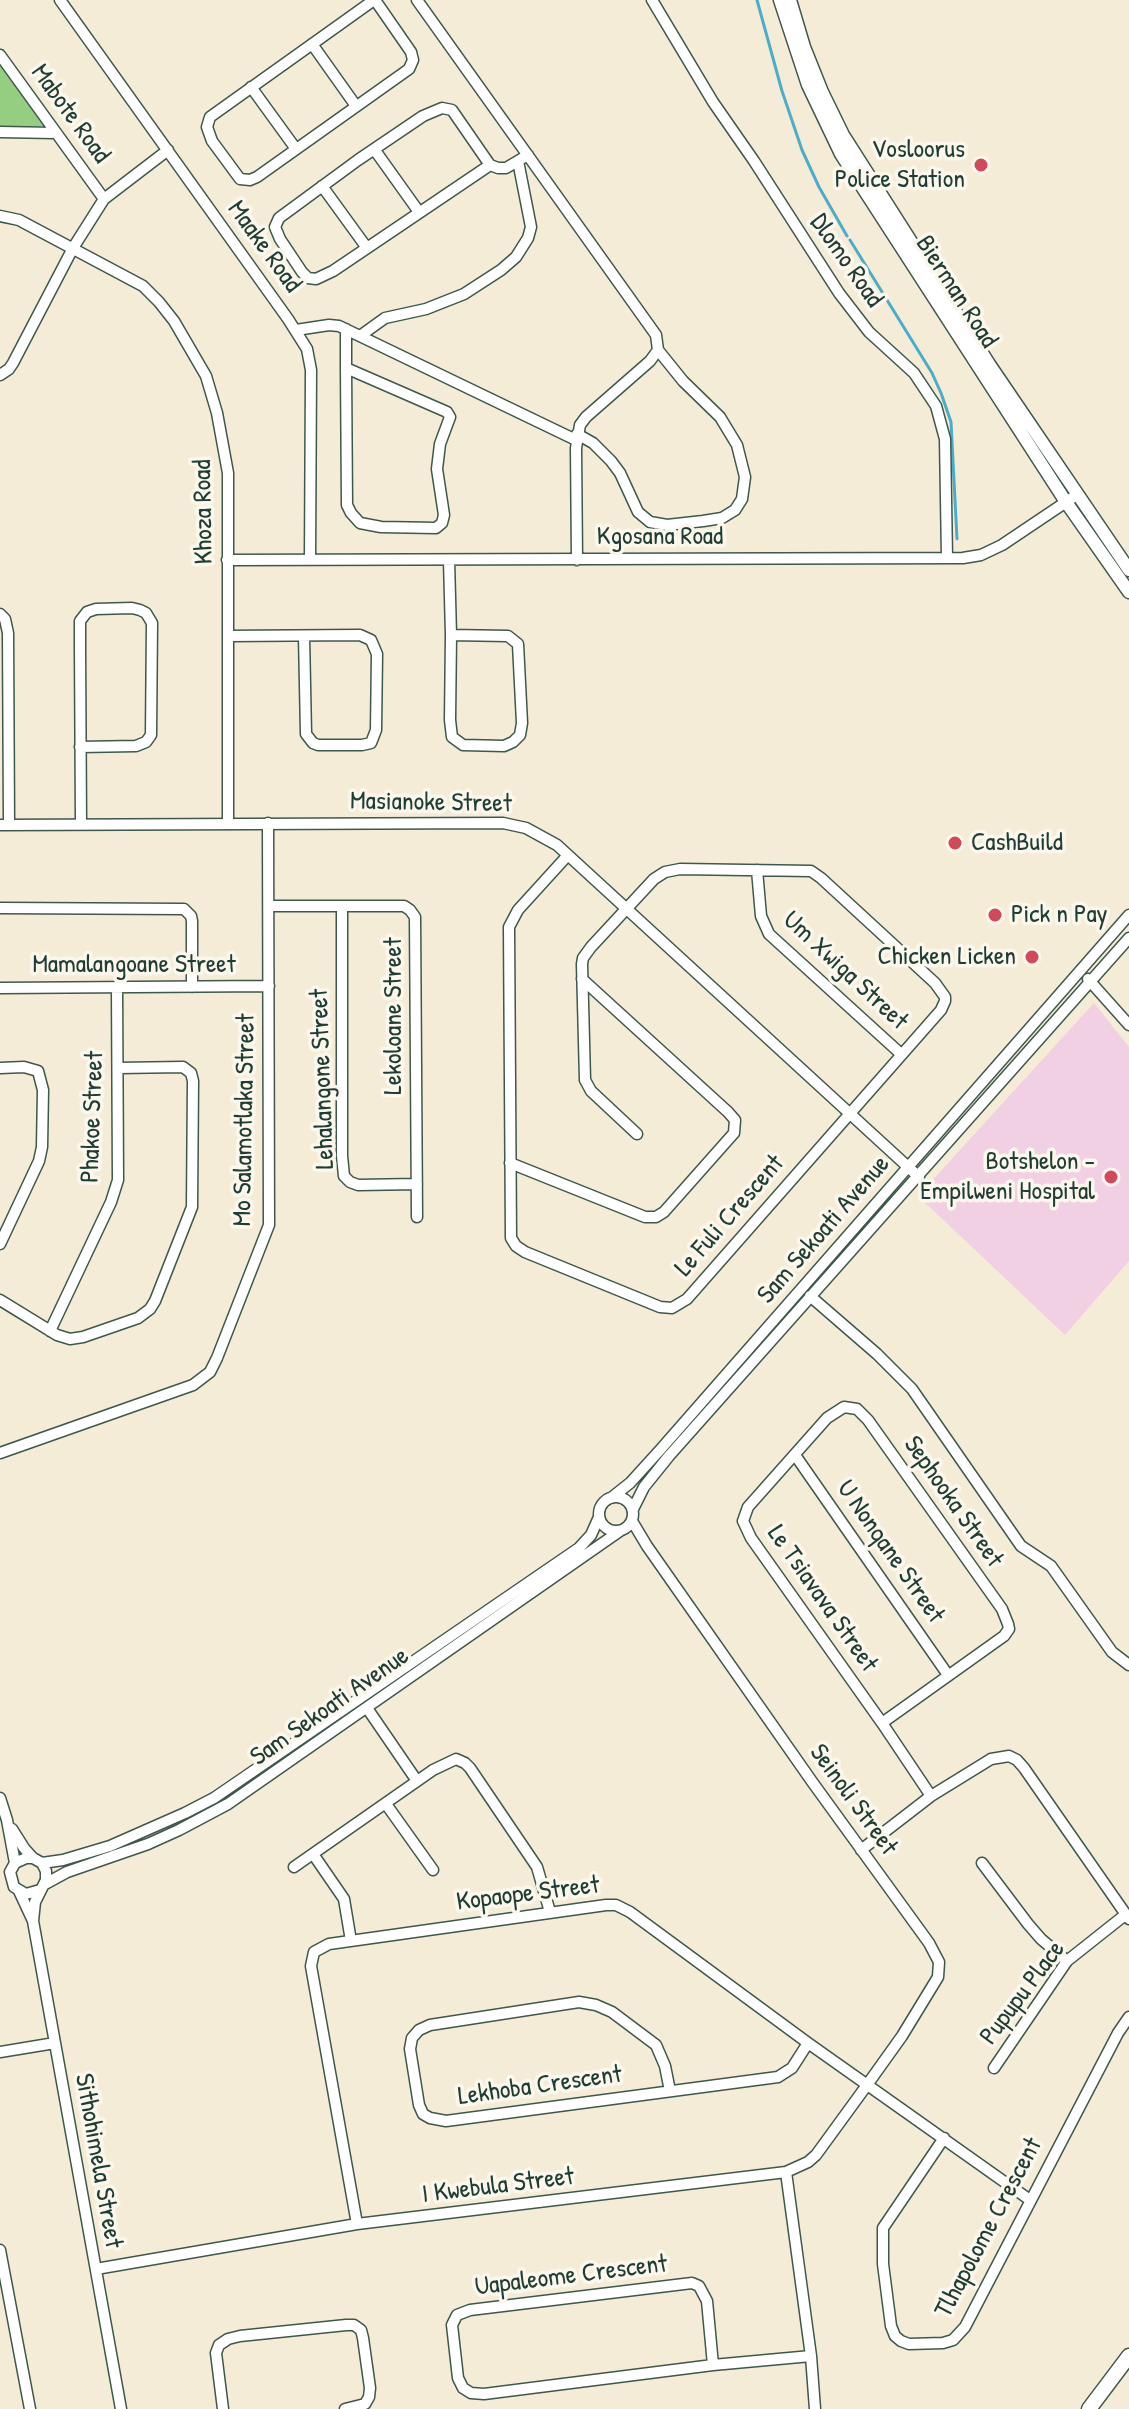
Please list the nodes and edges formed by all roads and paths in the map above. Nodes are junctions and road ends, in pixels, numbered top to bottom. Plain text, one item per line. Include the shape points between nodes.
1 (60, 0) edge
2 (374, 0) edge
3 (417, 0) edge
4 (652, 0) edge
5 (780, 0) edge
6 (790, 0) edge
7 (312, 44) junction
8 (0, 55) edge
9 (251, 87) junction
10 (356, 106) junction
11 (0, 132) edge
12 (55, 133) junction
13 (296, 149) junction
14 (374, 149) junction
15 (168, 150) junction
16 (528, 155) junction
17 (518, 161) junction
18 (490, 165) junction
19 (322, 186) junction
20 (104, 199) junction
21 (419, 212) junction
22 (0, 216) edge
23 (73, 248) junction
24 (367, 248) junction
25 (346, 329) junction
26 (296, 330) junction
27 (360, 336) junction
28 (658, 350) junction
29 (346, 368) junction
30 (0, 375) edge
31 (576, 437) junction
32 (1071, 499) junction
33 (947, 558) junction
34 (227, 560) junction
35 (310, 560) junction
36 (449, 560) junction
37 (577, 560) junction
38 (1129, 570) edge
39 (1129, 592) edge
40 (0, 614) edge
41 (451, 635) junction
42 (228, 636) junction
43 (304, 636) junction
44 (4, 747) edge
45 (80, 747) junction
46 (228, 823) junction
47 (268, 823) junction
48 (81, 824) junction
49 (5, 825) edge
50 (568, 855) junction
51 (757, 870) junction
52 (269, 906) junction
53 (342, 907) junction
54 (0, 908) edge
55 (627, 909) junction
56 (1129, 915) edge
57 (1129, 938) edge
58 (1080, 969) junction
59 (582, 979) junction
60 (1091, 983) junction
61 (269, 986) junction
62 (117, 987) junction
63 (192, 987) junction
64 (0, 988) edge
65 (1129, 1025) edge
66 (901, 1054) junction
67 (0, 1068) edge
68 (118, 1068) junction
69 (848, 1113) junction
70 (637, 1134) dead end
71 (510, 1163) junction
72 (908, 1167) junction
73 (919, 1177) junction
74 (417, 1184) junction
75 (417, 1217) dead end
76 (0, 1244) edge
77 (810, 1296) junction
78 (0, 1300) edge
79 (50, 1331) junction
80 (851, 1407) joint
81 (0, 1453) edge
82 (795, 1455) junction
83 (611, 1498) junction
84 (633, 1509) junction
85 (599, 1517) junction
86 (626, 1527) junction
87 (1129, 1665) edge
88 (948, 1675) junction
89 (367, 1708) junction
90 (882, 1723) junction
91 (417, 1781) junction
92 (931, 1796) junction
93 (0, 1798) edge
94 (386, 1804) junction
95 (7, 1820) junction
96 (861, 1850) junction
97 (313, 1854) junction
98 (37, 1861) junction
99 (982, 1863) dead end
100 (15, 1864) junction
101 (0, 1867) edge
102 (294, 1867) dead end
103 (433, 1870) dead end
104 (0, 1875) edge
105 (11, 1881) junction
106 (42, 1887) junction
107 (19, 1891) junction
108 (550, 1912) junction
109 (1127, 1917) edge
110 (33, 1921) junction
111 (351, 1941) junction
112 (1067, 1961) junction
113 (1129, 2017) edge
114 (55, 2043) junction
115 (808, 2043) junction
116 (0, 2052) edge
117 (994, 2068) dead end
118 (867, 2085) junction
119 (670, 2091) junction
120 (944, 2138) junction
121 (786, 2172) junction
122 (1030, 2200) junction
123 (357, 2224) junction
124 (0, 2250) edge
125 (96, 2269) junction
126 (811, 2356) junction
127 (1129, 2356) edge
128 (713, 2365) junction
129 (30, 2409) edge
130 (121, 2409) edge
131 (223, 2409) edge
132 (345, 2409) edge
133 (815, 2409) edge
134 (1089, 2409) edge

1 - 15 street, Maake Road
2 - 7 street
2 - 10 street via 413,60 409,69
3 - 16 street
4 - 33 street, Dlomo Road via 839,293 869,332 914,373 936,406 945,439
5 - 32 main road, Bierman Road via 808,85 841,154
6 - 32 main road, Bierman Road via 804,47 843,135
7 - 9 street
7 - 10 street
8 - 12 street, Mabote Road
9 - 13 street
9 - 13 street via 207,122 223,159 240,179 250,180
10 - 13 street
11 - 12 street
12 - 20 street, Mabote Road
14 - 18 street via 423,116 446,108
14 - 19 street
14 - 21 street
15 - 20 street
15 - 26 street, Maake Road
16 - 17 street
16 - 28 street via 652,327
17 - 18 street via 503,169
17 - 27 street via 531,227 516,257 464,294 385,318
18 - 21 street
19 - 24 street
19 - 24 street via 276,223 302,272 313,280 323,277
20 - 23 street
21 - 24 street
22 - 23 street, Khoza Road
23 - 30 street via 13,363
23 - 34 street, Khoza Road via 150,292 200,363 227,461
25 - 26 street via 329,325
25 - 27 street
25 - 29 street
26 - 35 street, Maake Road via 311,370
27 - 31 street
28 - 31 street via 586,417
28 - 31 street via 720,417 737,445 745,477 735,510 703,521 650,522 638,512 611,461 593,443
29 - 29 street via 351,513 360,523 381,527 436,528 444,515 437,469 440,444 450,417
31 - 37 street
32 - 33 street, Kgosana Road via 990,551
32 - 38 main road
32 - 39 main road, Bierman Road
33 - 37 street, Kgosana Road
34 - 35 street, Kgosana Road
34 - 42 street, Khoza Road
35 - 36 street, Kgosana Road
36 - 37 street, Kgosana Road
36 - 41 street
40 - 44 street via 8,633
41 - 41 street via 452,737 463,745 513,742 522,723 518,644 508,636
42 - 43 street
42 - 46 street, Khoza Road
43 - 43 street via 360,635 371,640 377,654 377,724 371,743 318,745 306,734
44 - 49 street
45 - 45 street via 83,616 107,608 146,613 152,628 149,739 136,746
45 - 48 street
46 - 47 street, Masianoke Street
46 - 48 street, Masianoke Street
47 - 50 street, Masianoke Street via 510,824 542,835
47 - 52 street, Mo Salamotlaka Street
48 - 49 street, Masianoke Street
50 - 55 street, Masianoke Street
50 - 71 street, Le Fuli Crescent via 509,927
51 - 55 street, Le Fuli Crescent via 665,872
51 - 66 street, Um Xwiga Street via 761,916 769,934
51 - 66 street, Le Fuli Crescent via 816,874 940,988 944,1005
52 - 53 street, Lekoloane Street
52 - 61 street, Mo Salamotlaka Street
53 - 74 street, Lekoloane Street via 404,906 415,917
53 - 74 street, Lehalangone Street via 344,1176 358,1185
54 - 63 street via 184,909 192,921
55 - 59 street, Le Fuli Crescent via 585,954
55 - 69 street, Masianoke Street
56 - 58 street, Sam Sekoati Avenue
57 - 60 street, Sam Sekoati Avenue
58 - 60 street
58 - 72 street, Sam Sekoati Avenue
59 - 70 street via 585,1080
59 - 71 street via 732,1117 734,1133 656,1217
60 - 65 street
60 - 73 street, Sam Sekoati Avenue
61 - 63 street, Mamalangoane Street
61 - 81 street, Mo Salamotlaka Street via 269,1225 210,1372 193,1385
62 - 63 street, Mamalangoane Street
62 - 64 street, Mamalangoane Street
62 - 68 street, Phakoe Street
66 - 69 street, Le Fuli Crescent
67 - 76 street via 33,1068 43,1090 39,1161
68 - 79 street, Phakoe Street via 116,1188
68 - 79 street via 177,1066 191,1073 192,1207 145,1314 76,1339
69 - 71 street, Le Fuli Crescent via 687,1299 672,1308 516,1246 510,1230
69 - 72 street, Masianoke Street
72 - 73 street, Masianoke Street
72 - 83 street, Sam Sekoati Avenue via 660,1450
73 - 77 street, Sam Sekoati Avenue
74 - 75 street, Lekoloane Street
77 - 84 street, Sam Sekoati Avenue via 669,1456
77 - 87 street via 912,1389 1021,1546 1048,1562 1112,1652
78 - 79 street
80 - 82 street, Le Tsiavava Street via 832,1413
80 - 88 street, Sephooka Street via 863,1413 1008,1619 1004,1636
82 - 88 street, U Nonqane Street
82 - 90 street, Le Tsiavava Street via 748,1507 745,1527
83 - 84 street via 622,1498
83 - 85 street via 600,1507
84 - 86 street
85 - 86 street via 606,1529
85 - 98 street, Sam Sekoati Avenue via 579,1548 214,1798 110,1846 63,1860
86 - 89 street, Sam Sekoati Avenue
86 - 96 street, Seinoli Street via 647,1546
88 - 90 street
89 - 91 street
89 - 106 street, Sam Sekoati Avenue via 204,1818 67,1872
90 - 92 street, Le Tsiavava Street
91 - 94 street
91 - 108 street via 448,1761 465,1763 537,1867
92 - 96 street
92 - 109 street via 991,1759 1017,1760
93 - 95 street
94 - 97 street
94 - 103 street
95 - 98 street
95 - 100 street
96 - 118 street, Seinoli Street via 929,1943 940,1970
97 - 102 street
97 - 111 street via 344,1899
98 - 100 street via 26,1858
98 - 106 street via 47,1875
99 - 112 street via 1041,1939
100 - 101 street
100 - 105 street
104 - 105 street
105 - 107 street
106 - 107 street via 30,1894
106 - 110 street, Sithohimela Street
107 - 110 street, Sithohimela Street
108 - 111 street, Kopaope Street
108 - 115 street, Kopaope Street via 623,1908
109 - 112 street, Pupupu Place
110 - 114 street, Sithohimela Street
111 - 123 street, Kopaope Street via 320,1947 311,1966
112 - 117 street, Pupupu Place
113 - 122 street, Tlhapolome Crescent
114 - 116 street
114 - 125 street, Sithohimela Street
115 - 118 street, Kopaope Street
115 - 119 street, Lekhoba Crescent via 792,2068 778,2077
118 - 120 street, Kopaope Street
118 - 121 street, I Kwebula Street via 816,2155
119 - 119 street, Lekhoba Crescent via 437,2120 423,2114 419,2105 412,2038 430,2025 579,2002 596,2005 656,2045
120 - 122 street, Kopaope Street
120 - 122 street, Tlhapolome Crescent via 883,2228 891,2326 901,2341 943,2343 959,2334
121 - 123 street, I Kwebula Street
121 - 126 street
123 - 125 street, I Kwebula Street
124 - 129 street
125 - 130 street, Sithohimela Street
126 - 128 street, Uapaleome Crescent
126 - 133 street
127 - 134 highway
128 - 128 street, Uapaleome Crescent via 707,2301 692,2283 470,2310 457,2315 452,2325 458,2378 471,2393
131 - 132 street via 216,2353 228,2339 354,2325 361,2330 370,2388 365,2404

